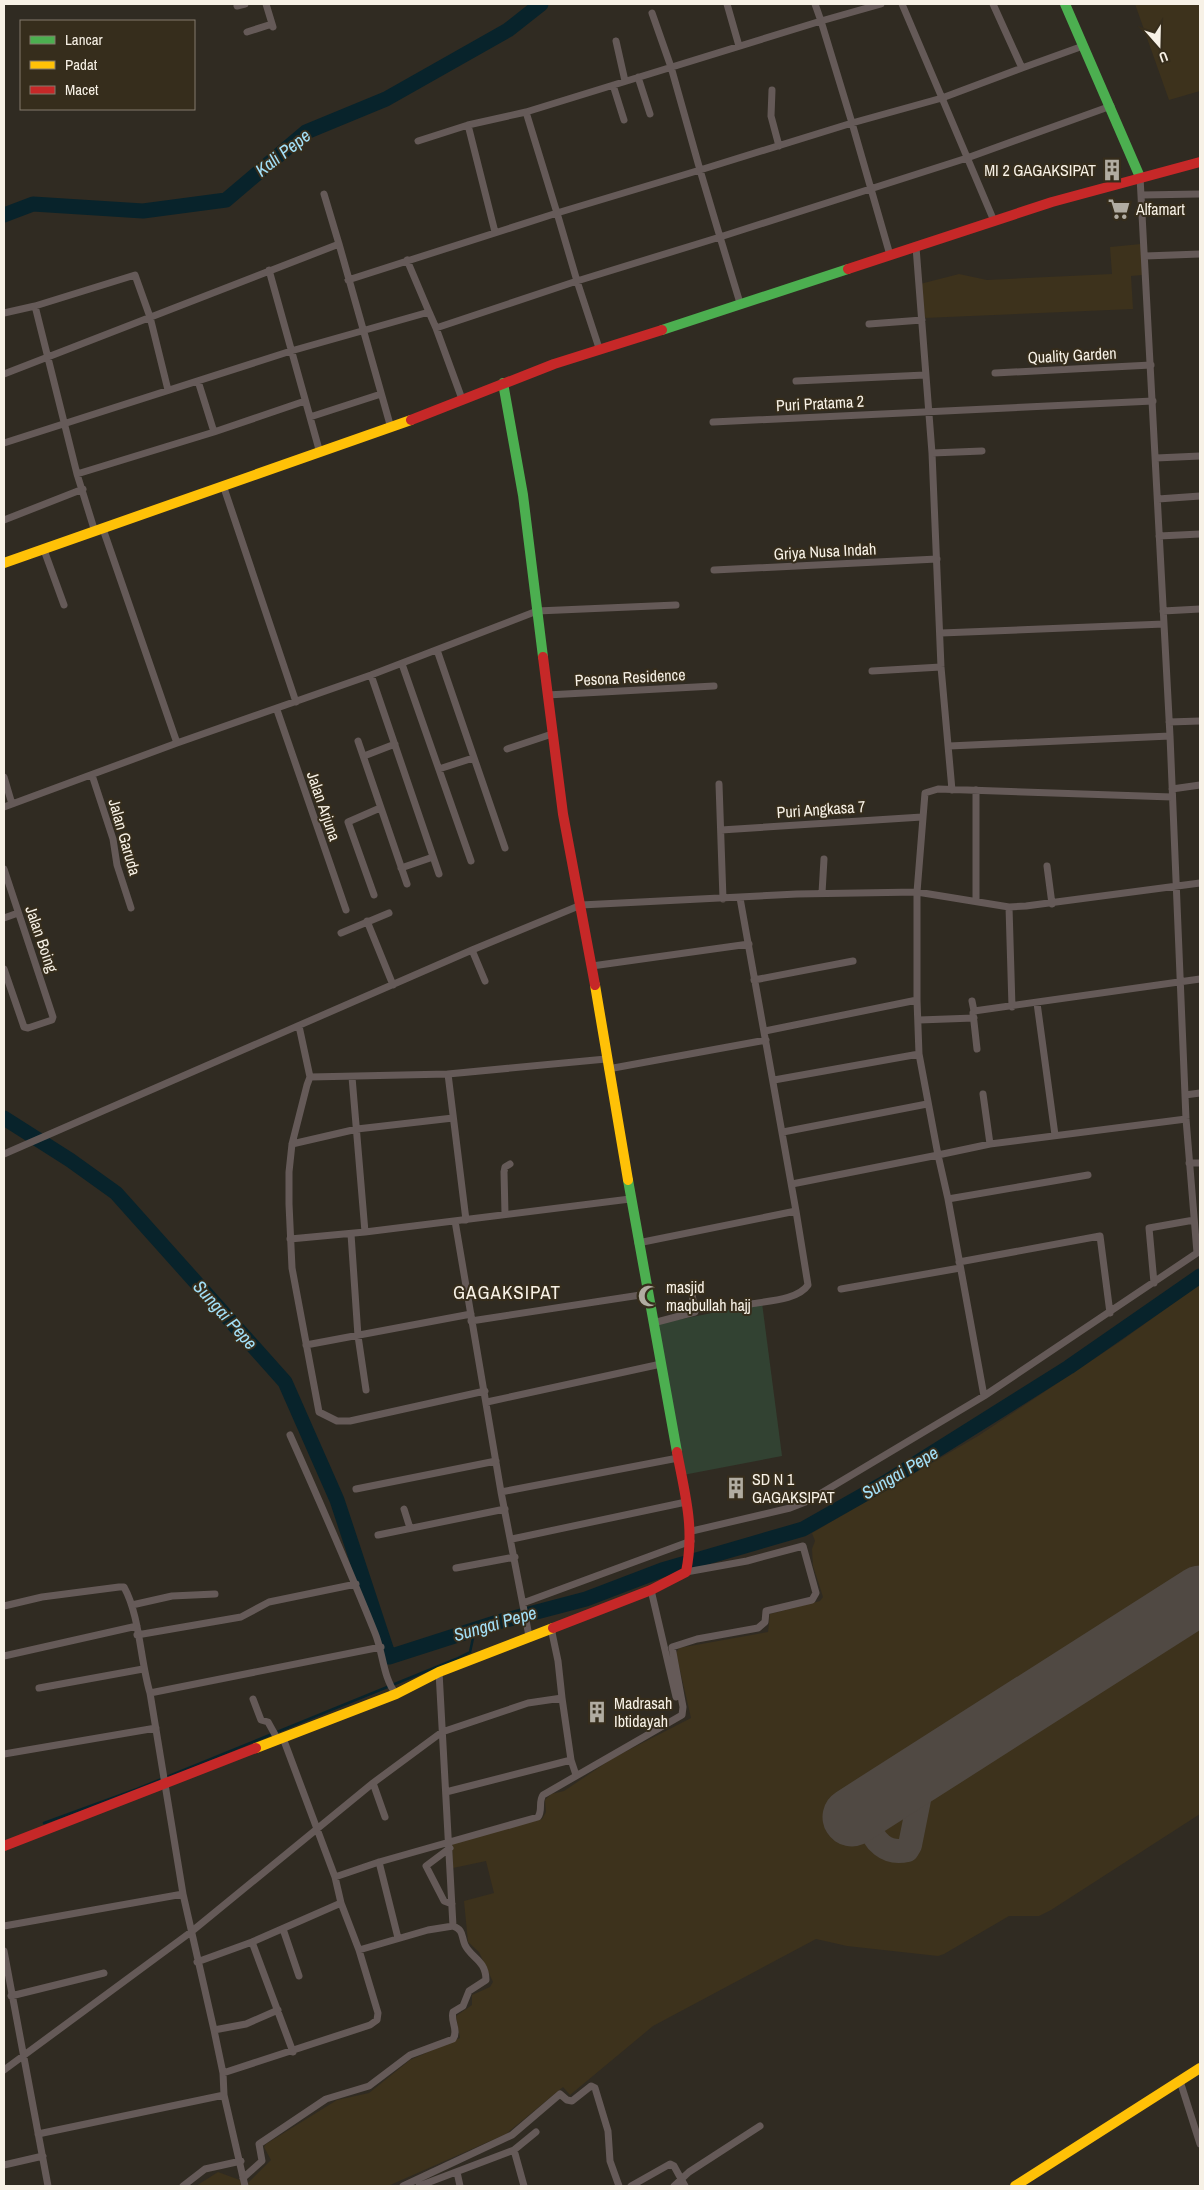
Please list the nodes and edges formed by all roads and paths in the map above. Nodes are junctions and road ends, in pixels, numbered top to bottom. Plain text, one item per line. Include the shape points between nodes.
1 (266, 4) edge
2 (727, 4) edge
3 (815, 4) edge
4 (881, 4) edge
5 (902, 4) edge
6 (994, 4) edge
7 (1065, 4) edge
8 (652, 13) dead end
9 (821, 21) junction
10 (247, 32) dead end
11 (616, 41) dead end
12 (739, 46) junction
13 (1083, 46) junction
14 (672, 67) junction
15 (1022, 68) junction
16 (638, 77) junction
17 (625, 81) junction
18 (613, 85) junction
19 (772, 90) dead end
20 (942, 98) junction
21 (1112, 106) junction
22 (526, 112) junction
23 (650, 114) dead end
24 (624, 120) dead end
25 (852, 124) junction
26 (468, 125) junction
27 (418, 141) dead end
28 (779, 146) junction
29 (967, 158) junction
30 (1200, 162) edge
31 (700, 170) junction
32 (1140, 177) junction
33 (872, 190) junction
34 (324, 194) dead end
35 (1200, 194) edge
36 (1141, 196) junction
37 (558, 213) junction
38 (994, 221) junction
39 (496, 232) junction
40 (720, 237) junction
41 (339, 244) junction
42 (916, 247) junction
43 (1200, 254) edge
44 (890, 255) junction
45 (1145, 256) junction
46 (407, 260) junction
47 (269, 270) junction
48 (348, 280) junction
49 (577, 281) junction
50 (740, 303) junction
51 (36, 306) junction
52 (429, 312) junction
53 (4, 313) edge
54 (150, 317) junction
55 (922, 320) junction
56 (869, 324) dead end
57 (436, 328) junction
58 (364, 331) junction
59 (599, 348) junction
60 (291, 351) junction
61 (49, 357) junction
62 (1151, 365) junction
63 (995, 373) dead end
64 (4, 374) edge
65 (925, 375) junction
66 (198, 381) junction
67 (796, 382) dead end
68 (503, 384) junction
69 (168, 390) junction
70 (381, 394) junction
71 (462, 399) junction
72 (305, 401) junction
73 (1152, 401) junction
74 (928, 412) junction
75 (310, 417) junction
76 (713, 422) dead end
77 (66, 424) junction
78 (390, 428) junction
79 (214, 432) junction
80 (4, 443) edge
81 (982, 451) dead end
82 (320, 452) junction
83 (932, 453) junction
84 (1200, 456) edge
85 (1156, 458) junction
86 (77, 474) junction
87 (223, 485) junction
88 (83, 489) junction
89 (1200, 496) edge
90 (1158, 499) junction
91 (4, 520) edge
92 (99, 531) junction
93 (1200, 534) edge
94 (1160, 536) junction
95 (44, 550) junction
96 (937, 559) junction
97 (4, 563) edge
98 (714, 570) dead end
99 (64, 605) dead end
100 (676, 605) dead end
101 (1200, 609) edge
102 (537, 611) junction
103 (1163, 611) junction
104 (1164, 624) junction
105 (941, 633) junction
106 (437, 650) junction
107 (402, 664) junction
108 (941, 667) junction
109 (872, 671) dead end
110 (371, 675) junction
111 (714, 686) dead end
112 (547, 695) junction
113 (296, 702) junction
114 (276, 710) junction
115 (1200, 721) edge
116 (1169, 722) junction
117 (552, 734) junction
118 (1170, 736) junction
119 (358, 740) dead end
120 (177, 743) junction
121 (395, 744) junction
122 (949, 746) junction
123 (506, 749) dead end
124 (364, 756) junction
125 (474, 758) junction
126 (439, 769) junction
127 (92, 775) junction
128 (4, 778) edge
129 (719, 784) dead end
130 (1200, 785) edge
131 (952, 790) junction
132 (976, 790) junction
133 (1172, 793) junction
134 (12, 804) junction
135 (4, 807) edge
136 (380, 808) junction
137 (922, 817) junction
138 (721, 830) junction
139 (505, 848) dead end
140 (433, 857) junction
141 (824, 859) dead end
142 (471, 861) dead end
143 (1047, 866) dead end
144 (401, 868) junction
145 (4, 869) edge
146 (439, 874) dead end
147 (1200, 883) edge
148 (407, 884) dead end
149 (1177, 886) junction
150 (917, 892) junction
151 (822, 893) junction
152 (374, 895) dead end
153 (723, 898) junction
154 (740, 898) junction
155 (976, 900) junction
156 (1052, 904) junction
157 (581, 905) junction
158 (1009, 907) junction
159 (131, 908) dead end
160 (346, 910) dead end
161 (18, 913) junction
162 (389, 913) dead end
163 (4, 918) edge
164 (367, 922) junction
165 (341, 932) dead end
166 (748, 944) junction
167 (472, 950) junction
168 (853, 961) dead end
169 (592, 966) junction
170 (4, 969) edge
171 (1200, 979) edge
172 (754, 980) junction
173 (486, 981) dead end
174 (1179, 983) junction
175 (393, 985) junction
176 (917, 1000) junction
177 (972, 1000) dead end
178 (1037, 1003) junction
179 (1012, 1006) junction
180 (973, 1014) junction
181 (919, 1020) junction
182 (299, 1026) junction
183 (765, 1031) junction
184 (766, 1040) junction
185 (977, 1049) dead end
186 (919, 1054) junction
187 (607, 1064) junction
188 (448, 1074) junction
189 (352, 1076) junction
190 (310, 1077) junction
191 (774, 1080) junction
192 (1200, 1093) edge
193 (983, 1094) dead end
194 (1185, 1095) junction
195 (927, 1104) junction
196 (453, 1118) junction
197 (1186, 1119) junction
198 (357, 1129) junction
199 (783, 1132) junction
200 (1055, 1135) junction
201 (292, 1144) junction
202 (990, 1144) junction
203 (4, 1154) edge
204 (938, 1155) junction
205 (1189, 1163) junction
206 (1200, 1163) edge
207 (510, 1164) dead end
208 (1088, 1175) dead end
209 (792, 1184) junction
210 (630, 1199) junction
211 (948, 1199) junction
212 (796, 1211) junction
213 (506, 1214) junction
214 (466, 1220) junction
215 (1194, 1220) junction
216 (455, 1221) junction
217 (365, 1232) junction
218 (350, 1234) junction
219 (290, 1239) junction
220 (638, 1243) junction
221 (1198, 1252) edge
222 (960, 1265) junction
223 (1154, 1283) junction
224 (842, 1289) dead end
225 (647, 1294) junction
226 (692, 1294) dead end
227 (750, 1304) dead end
228 (1110, 1313) junction
229 (471, 1318) junction
230 (653, 1324) junction
231 (358, 1336) junction
232 (306, 1345) junction
233 (661, 1364) junction
234 (366, 1390) dead end
235 (485, 1392) junction
236 (984, 1396) junction
237 (487, 1402) junction
238 (290, 1435) dead end
239 (678, 1458) junction
240 (496, 1462) junction
241 (356, 1490) dead end
242 (501, 1492) junction
243 (686, 1502) junction
244 (404, 1509) dead end
245 (505, 1509) junction
246 (410, 1528) junction
247 (378, 1535) dead end
248 (512, 1539) junction
249 (691, 1540) junction
250 (515, 1557) junction
251 (456, 1568) dead end
252 (687, 1568) junction
253 (356, 1584) junction
254 (651, 1590) junction
255 (214, 1594) dead end
256 (132, 1605) junction
257 (4, 1606) edge
258 (524, 1606) junction
259 (136, 1626) junction
260 (551, 1628) junction
261 (528, 1631) junction
262 (137, 1635) junction
263 (381, 1647) junction
264 (4, 1656) edge
265 (143, 1669) junction
266 (439, 1672) junction
267 (38, 1688) dead end
268 (150, 1693) junction
269 (394, 1693) junction
270 (676, 1697) dead end
271 (562, 1698) junction
272 (253, 1699) dead end
273 (156, 1728) junction
274 (442, 1732) junction
275 (276, 1735) junction
276 (4, 1754) edge
277 (571, 1760) junction
278 (576, 1774) junction
279 (166, 1782) junction
280 (373, 1783) junction
281 (446, 1792) junction
282 (385, 1817) dead end
283 (316, 1830) junction
284 (450, 1845) junction
285 (4, 1846) edge
286 (379, 1862) junction
287 (335, 1877) junction
288 (182, 1894) junction
289 (341, 1903) junction
290 (452, 1904) junction
291 (4, 1926) edge
292 (453, 1926) junction
293 (283, 1929) junction
294 (191, 1932) junction
295 (398, 1938) junction
296 (252, 1942) junction
297 (359, 1950) junction
298 (4, 1951) edge
299 (197, 1962) junction
300 (104, 1974) dead end
301 (299, 1976) dead end
302 (6, 1984) edge
303 (11, 1996) junction
304 (278, 2010) junction
305 (214, 2030) junction
306 (293, 2052) junction
307 (23, 2056) junction
308 (1200, 2068) edge
309 (4, 2070) edge
310 (223, 2073) junction
311 (1180, 2081) junction
312 (224, 2095) junction
313 (760, 2126) dead end
314 (536, 2132) dead end
315 (38, 2134) junction
316 (1200, 2144) edge
317 (514, 2150) junction
318 (42, 2156) junction
319 (241, 2161) junction
320 (4, 2165) edge
321 (457, 2172) junction
322 (243, 2178) junction
323 (683, 2183) edge
324 (48, 2186) edge
325 (183, 2186) edge
326 (245, 2186) edge
327 (403, 2186) edge
328 (419, 2186) edge
329 (460, 2186) edge
330 (524, 2186) edge
331 (619, 2186) edge
332 (631, 2186) edge
333 (674, 2186) edge
334 (1015, 2186) edge

1 - 10 street via 273,26
2 - 12 street
3 - 9 street
4 - 9 street
5 - 20 street
6 - 15 street
7 - 13 main road
8 - 14 street
9 - 12 street
9 - 25 street
11 - 17 street
12 - 14 street
13 - 15 street
13 - 21 main road
14 - 16 street
14 - 31 street
15 - 20 street
16 - 17 street
16 - 23 street
17 - 18 street
18 - 22 street
18 - 24 street
19 - 28 street via 771,116
20 - 25 street
20 - 29 street
21 - 29 street
21 - 32 main road
22 - 26 street
22 - 37 street
25 - 28 street
25 - 33 street
26 - 27 street
26 - 39 street
28 - 31 street
29 - 33 street
29 - 38 street
30 - 32 main road
31 - 37 street
31 - 40 street
32 - 36 street
32 - 38 main road
33 - 40 street
33 - 44 street
34 - 41 street
35 - 36 street
36 - 45 street
37 - 39 street
37 - 49 street
38 - 42 main road
39 - 46 street
40 - 49 street
40 - 50 street
41 - 47 street
41 - 48 street
42 - 44 main road
42 - 55 street
43 - 45 street
44 - 50 main road
45 - 62 street
46 - 48 street
46 - 52 street
47 - 54 street
47 - 60 street
48 - 58 street
49 - 57 street
49 - 59 street
50 - 59 main road
51 - 53 street
51 - 54 street via 133,274 137,276
51 - 61 street
52 - 57 street
52 - 58 street
54 - 61 street
54 - 69 street
55 - 56 street
55 - 65 street
57 - 71 street
58 - 60 street
58 - 70 street
59 - 68 main road
60 - 66 street
60 - 72 street
61 - 64 street
61 - 77 street
62 - 63 street, Quality Garden
62 - 73 street
65 - 67 street
65 - 74 street
66 - 69 street
66 - 79 street
68 - 71 main road
68 - 102 main road via 523,495
69 - 77 street
70 - 75 street
70 - 78 street
71 - 78 main road
72 - 75 street
72 - 79 street
73 - 74 street, Puri Pratama 2
73 - 85 street
74 - 76 street, Puri Pratama 2
74 - 83 street
75 - 82 street
77 - 80 street
77 - 86 street
78 - 82 main road
79 - 86 street
81 - 83 street
82 - 87 main road
83 - 96 street
84 - 85 street
85 - 90 street
86 - 88 street
87 - 92 main road
87 - 113 street
88 - 91 street
88 - 92 street
89 - 90 street
90 - 94 street
92 - 95 main road
92 - 120 street
93 - 94 street
94 - 103 street
95 - 97 main road
95 - 99 street
96 - 98 street, Griya Nusa Indah
96 - 105 street
100 - 102 street
101 - 103 street
102 - 106 street
102 - 112 main road
103 - 104 street
104 - 105 street
104 - 116 street
105 - 108 street
106 - 107 street
106 - 125 street
107 - 110 street
107 - 126 street
108 - 109 street
108 - 122 street
110 - 113 street
110 - 121 street
111 - 112 street, Pesona Residence
112 - 117 main road
113 - 114 street
114 - 120 street
114 - 160 street, Jalan Arjuna
115 - 116 street
116 - 118 street
117 - 123 street
117 - 157 main road via 563,814
118 - 122 street
118 - 133 street
119 - 124 street
120 - 127 street
121 - 124 street
121 - 140 street
122 - 131 street
124 - 136 street
125 - 126 street
125 - 139 street
126 - 142 street
127 - 134 street
127 - 159 street, Jalan Garuda via 115,844 117,865
128 - 134 street
129 - 138 street
130 - 133 street
131 - 132 street
131 - 137 street via 933,789 924,793
132 - 133 street
132 - 155 street
133 - 149 street
134 - 135 street
136 - 144 street
136 - 152 street via 348,822
137 - 138 street, Puri Angkasa 7
137 - 150 street
138 - 153 street
140 - 144 street
140 - 146 street
141 - 151 street
143 - 156 street
144 - 148 street
145 - 161 street, Jalan Boing
147 - 149 street
149 - 156 street
149 - 174 street
150 - 151 street
150 - 155 street
150 - 176 street
151 - 154 street
153 - 154 street
153 - 157 street
154 - 166 street
155 - 158 street
156 - 158 street
157 - 167 street
157 - 169 main road
158 - 179 street
161 - 163 street
161 - 170 street, Jalan Boing via 53,1017 51,1021 28,1028 23,1025
162 - 164 street
164 - 165 street
164 - 175 street
166 - 169 street
166 - 172 street
167 - 173 street
167 - 175 street
168 - 172 street
169 - 187 main road
171 - 174 street
172 - 183 street
174 - 178 street
174 - 194 street
175 - 182 street
176 - 181 street
176 - 183 street
177 - 180 street
178 - 179 street
178 - 200 street
179 - 180 street
180 - 181 street
180 - 185 street
181 - 186 street
182 - 190 street
182 - 203 street
183 - 184 street
184 - 187 street
184 - 191 street
186 - 191 street
186 - 195 street
187 - 188 street
187 - 210 main road
188 - 189 street
188 - 196 street
189 - 190 street
189 - 198 street
190 - 201 street
191 - 199 street
192 - 194 street
193 - 202 street
194 - 197 street
195 - 199 street
195 - 204 street
196 - 198 street
196 - 214 street
197 - 200 street
197 - 205 street
198 - 201 street
198 - 217 street
199 - 209 street
200 - 202 street
201 - 219 street
202 - 204 street
204 - 209 street
204 - 211 street
205 - 206 street
205 - 215 street
207 - 213 street via 505,1166 504,1172
208 - 211 street
209 - 212 street
210 - 213 street
210 - 220 main road
211 - 222 street
212 - 220 street
212 - 227 street via 808,1285 790,1296
213 - 214 street
214 - 216 street
215 - 221 street
215 - 223 street via 1148,1228
216 - 217 street
216 - 229 street
217 - 218 street
218 - 219 street
218 - 231 street
219 - 232 street
220 - 225 main road
221 - 223 street
222 - 224 street
222 - 228 street via 1100,1236
222 - 236 street
223 - 228 street
225 - 229 street
225 - 230 main road
226 - 230 street via 695,1312
228 - 236 street
229 - 231 street
229 - 235 street
230 - 233 main road
231 - 232 street
231 - 234 street
232 - 235 street via 317,1408 322,1414 337,1420 350,1422
233 - 237 street
233 - 239 main road
235 - 237 street
236 - 249 street via 808,1501
237 - 240 street
238 - 253 street
239 - 242 street
239 - 243 main road
240 - 241 street
240 - 242 street
242 - 245 street
243 - 248 street
243 - 249 main road
244 - 246 street
245 - 246 street
245 - 248 street
246 - 247 street
248 - 250 street
249 - 252 main road
249 - 258 street
250 - 251 street
250 - 258 street
252 - 254 main road
252 - 278 street via 747,1561 803,1546 816,1593 812,1600 766,1611 765,1622 758,1628 704,1637 672,1647 684,1707 682,1716
253 - 262 street via 269,1602 241,1616
253 - 263 street
254 - 260 main road
254 - 270 street
255 - 256 street via 172,1596
256 - 257 street via 124,1587 119,1587
256 - 259 street
258 - 261 street
259 - 262 street
259 - 264 street
260 - 261 main road
260 - 271 street
261 - 266 main road
262 - 265 street
263 - 268 street
263 - 269 street
265 - 267 street
265 - 268 street
266 - 269 main road
266 - 274 street
268 - 273 street
269 - 275 main road
271 - 274 street via 528,1702
271 - 277 street
272 - 275 street via 261,1720 268,1722
273 - 276 street
273 - 279 street
274 - 280 street
274 - 281 street
275 - 279 main road
275 - 283 street
277 - 278 street
277 - 281 street
278 - 284 street via 543,1795 538,1817
279 - 285 main road
279 - 288 street
280 - 282 street
280 - 283 street
281 - 284 street
283 - 287 street
283 - 294 street
284 - 286 street
284 - 290 street
284 - 290 street via 426,1866 444,1901
286 - 287 street
286 - 295 street
287 - 289 street
288 - 291 street
288 - 294 street
289 - 293 street
289 - 297 street
290 - 292 street
292 - 295 street
292 - 322 street via 463,1934 465,1945 478,1957 486,1978 469,1991 463,2006 453,2012 455,2037 400,2061 369,2086 339,2094 319,2104 259,2144 262,2161
293 - 296 street
293 - 301 street
294 - 299 street
294 - 307 street
295 - 297 street
296 - 299 street
296 - 304 street
297 - 306 street via 378,2013 377,2020
298 - 302 street
299 - 305 street
300 - 303 street
302 - 303 street
303 - 307 street
304 - 305 street via 246,2024
304 - 306 street
305 - 310 street
306 - 310 street
307 - 309 street
307 - 315 street
308 - 311 main road
310 - 312 street
311 - 316 street
311 - 334 main road
312 - 315 street
312 - 319 street
313 - 323 street
314 - 317 street
315 - 318 street
317 - 321 street
317 - 330 street
318 - 320 street
318 - 324 street
319 - 322 street
319 - 325 street via 205,2169
321 - 328 street
321 - 329 street
322 - 326 street
323 - 332 street via 674,2166 667,2164
323 - 333 street
327 - 331 street via 512,2135 560,2094 572,2101 591,2086 608,2131 610,2161

